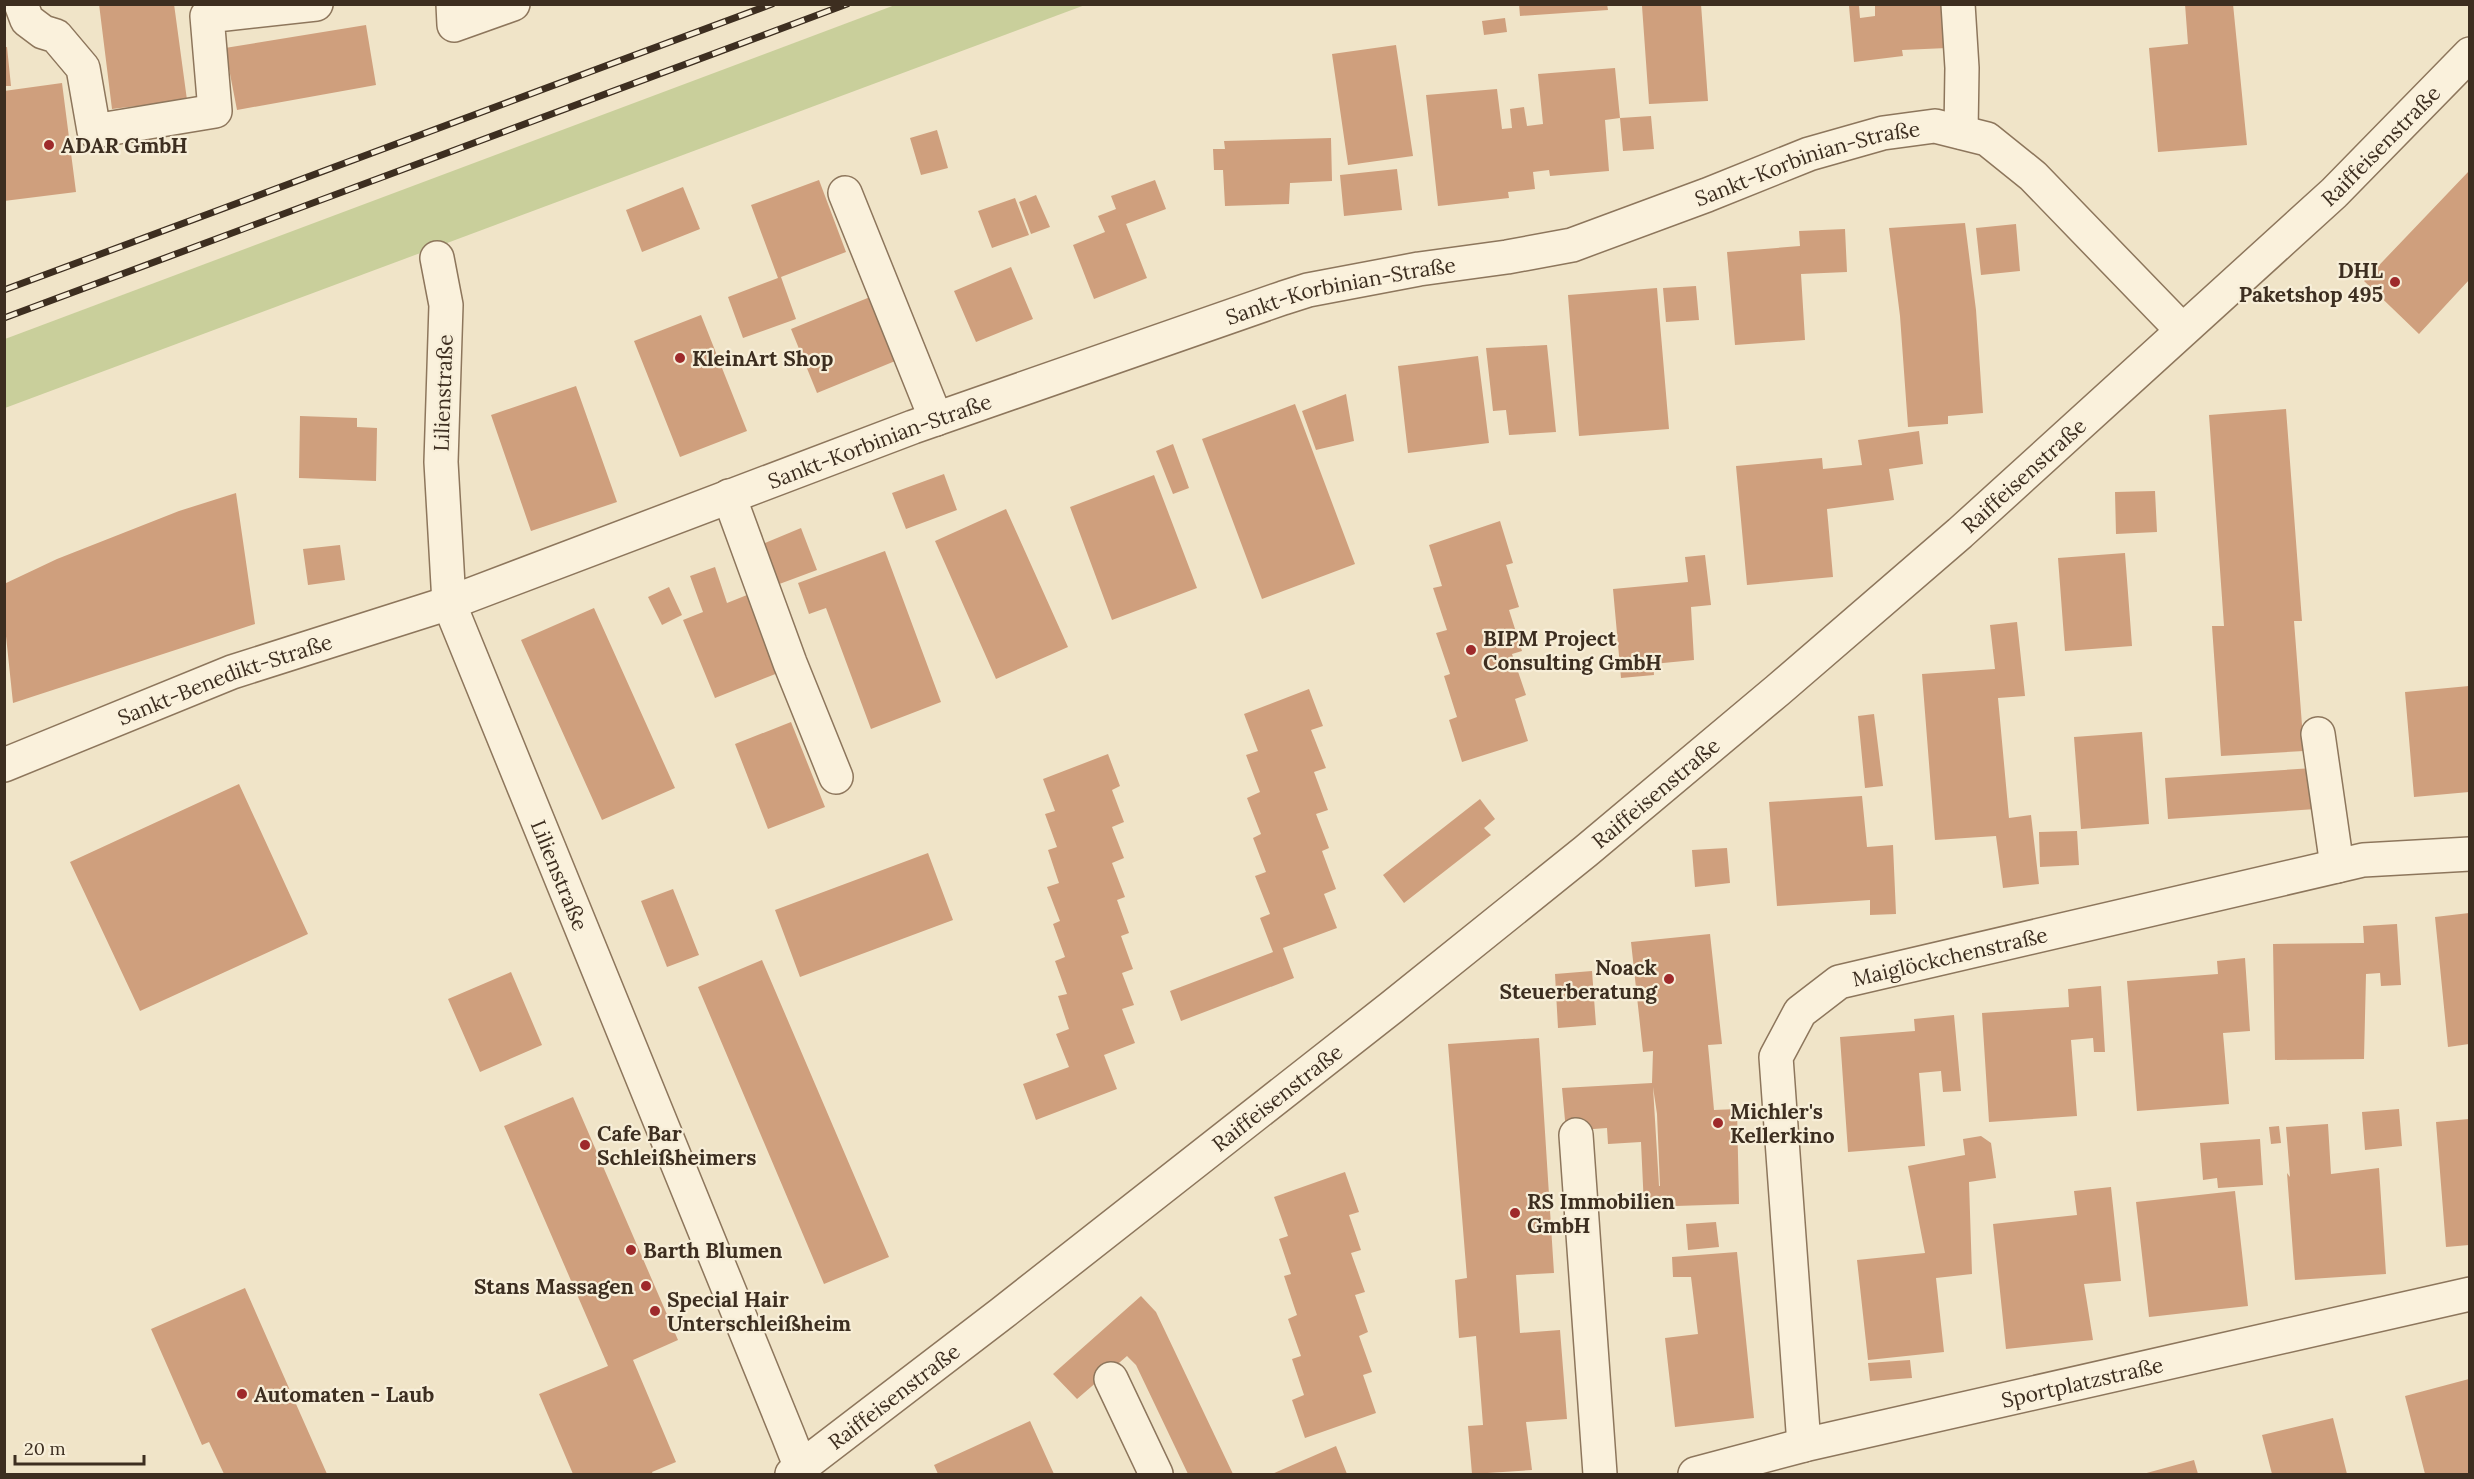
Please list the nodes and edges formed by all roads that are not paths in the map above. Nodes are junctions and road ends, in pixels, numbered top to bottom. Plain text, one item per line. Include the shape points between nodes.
1 (21, 4) edge
2 (316, 4) edge
3 (513, 4) edge
4 (1958, 4) edge
5 (453, 15) edge
6 (2469, 54) edge
7 (1961, 132) junction
8 (845, 193) dead end
9 (437, 258) dead end
10 (2182, 330) junction
11 (936, 418) junction
12 (729, 496) junction
13 (449, 603) junction
14 (2318, 734) dead end
15 (4, 765) edge
16 (836, 777) dead end
17 (2469, 854) edge
18 (2337, 866) junction
19 (1576, 1135) dead end
20 (2469, 1294) edge
21 (1112, 1379) dead end
22 (1804, 1445) junction
23 (801, 1473) edge
24 (1156, 1474) edge
25 (1600, 1474) edge
26 (1695, 1474) edge

1 - 2 street via 27,20 56,36 83,68 94,131 215,111 207,16
3 - 5 street
4 - 7 street
6 - 10 street, Raiffeisenstraße via 2334,193
7 - 10 street, Sankt-Korbinian-Straße via 1987,139 2033,176
7 - 11 street, Sankt-Korbinian-Straße via 1935,126 1883,133 1822,150 1572,245 1419,268 1308,290
8 - 11 street
9 - 13 street, Lilienstraße via 446,305 441,462
10 - 23 street, Raiffeisenstraße via 1960,533 1586,851
11 - 12 street, Sankt-Korbinian-Straße
12 - 13 street, Sankt-Korbinian-Straße
12 - 16 street
13 - 15 street, Sankt-Benedikt-Straße via 232,672
13 - 23 street, Lilienstraße
14 - 18 street
17 - 18 street, Maiglöckchenstraße via 2363,860
18 - 22 street, Maiglöckchenstraße via 1839,982 1800,1012 1776,1057
19 - 25 street
20 - 22 street, Sportplatzstraße
21 - 24 street
22 - 26 street, Sportplatzstraße

